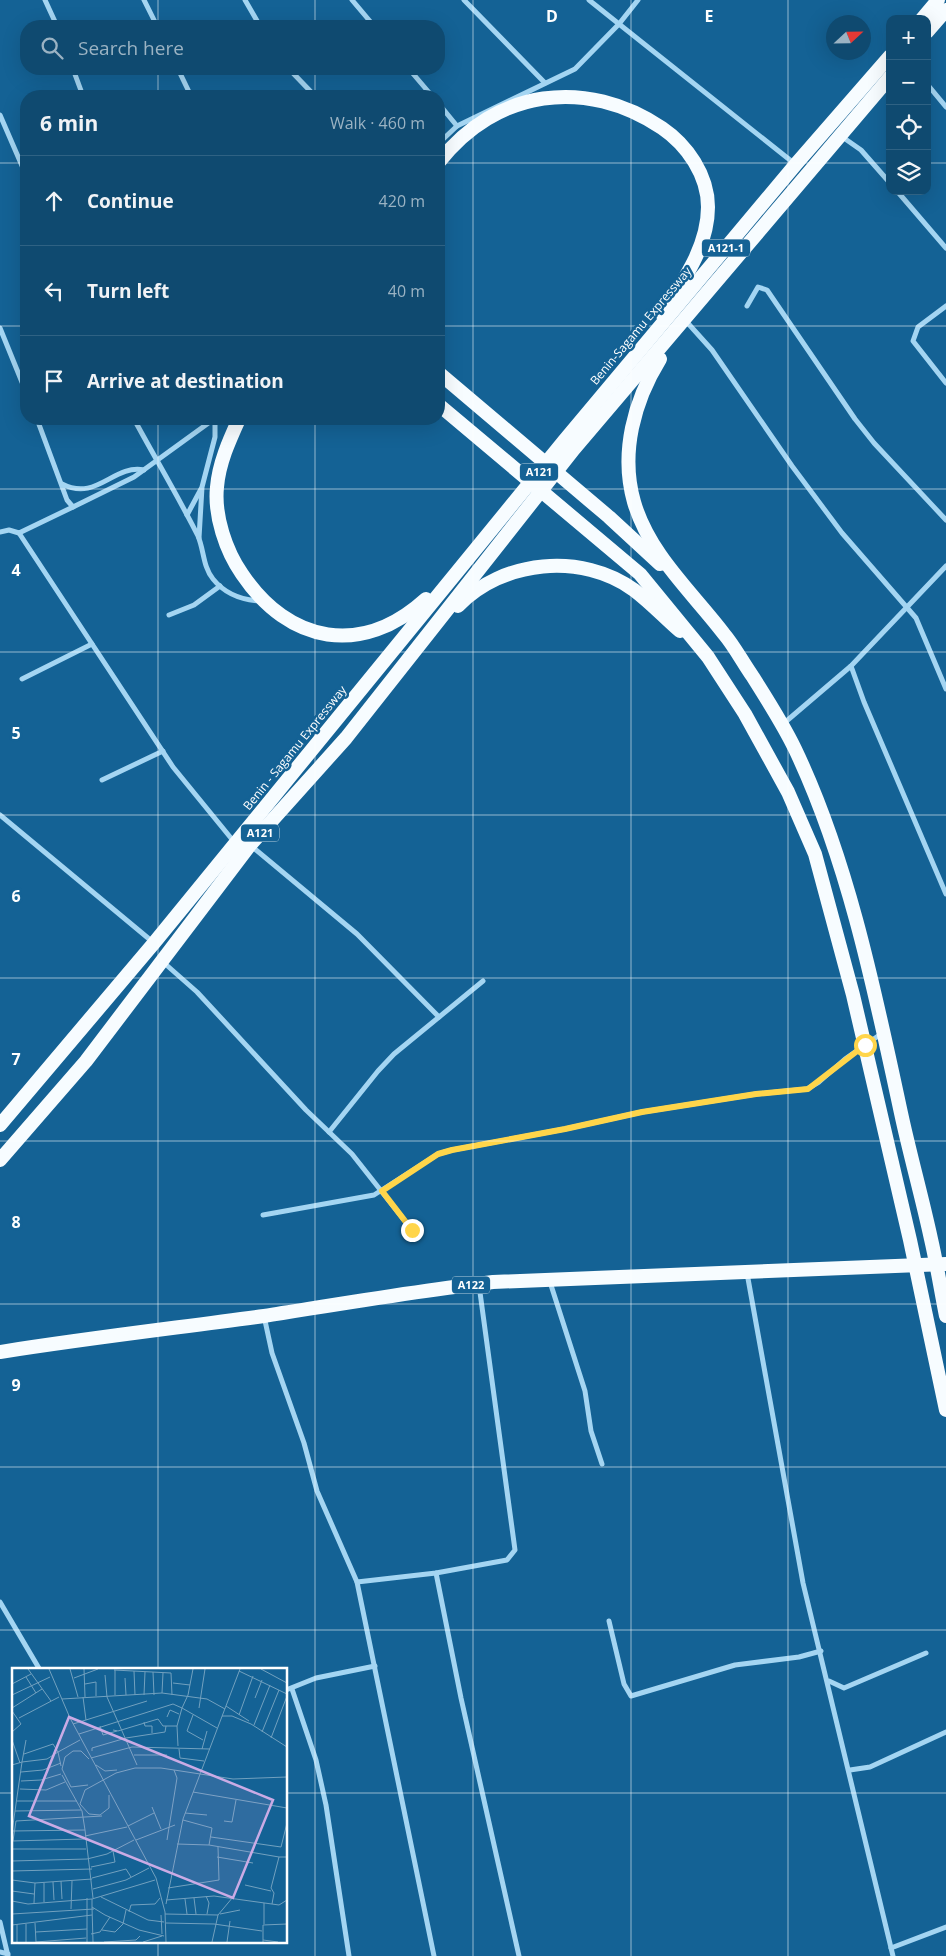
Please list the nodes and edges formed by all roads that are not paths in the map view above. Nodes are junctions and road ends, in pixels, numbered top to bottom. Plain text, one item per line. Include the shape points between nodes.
1 (45, 0) edge
2 (144, 0) edge
3 (245, 0) edge
4 (352, 0) edge
5 (464, 0) edge
6 (589, 0) edge
7 (638, 0) edge
8 (938, 0) edge
9 (946, 10) edge
10 (925, 15) edge
11 (53, 20) edge
12 (154, 20) edge
13 (257, 20) edge
14 (369, 20) edge
15 (619, 24) junction
16 (931, 27) edge
17 (887, 60) edge
18 (76, 75) edge
19 (181, 75) edge
20 (295, 75) edge
21 (414, 75) edge
22 (886, 82) edge
23 (545, 83) junction
24 (931, 89) edge
25 (81, 90) edge
26 (188, 90) edge
27 (309, 90) edge
28 (427, 90) edge
29 (946, 107) edge
30 (445, 111) edge
31 (0, 116) edge
32 (457, 126) junction
33 (840, 136) junction
34 (445, 137) edge
35 (445, 154) edge
36 (20, 161) edge
37 (796, 164) junction
38 (886, 178) edge
39 (900, 195) edge
40 (946, 248) edge
41 (747, 306) dead end
42 (946, 306) edge
43 (685, 320) junction
44 (0, 328) edge
45 (636, 357) junction
46 (20, 377) edge
47 (445, 378) edge
48 (946, 383) edge
49 (445, 410) edge
50 (39, 425) edge
51 (137, 425) edge
52 (207, 425) edge
53 (215, 425) edge
54 (236, 425) edge
55 (569, 445) junction
56 (156, 462) junction
57 (144, 470) junction
58 (62, 484) junction
59 (202, 487) junction
60 (519, 506) junction
61 (73, 507) junction
62 (187, 515) junction
63 (946, 520) edge
64 (0, 532) edge
65 (20, 533) junction
66 (199, 538) junction
67 (946, 566) edge
68 (462, 567) junction
69 (220, 586) junction
70 (692, 594) junction
71 (263, 601) junction
72 (906, 607) junction
73 (169, 615) dead end
74 (92, 644) junction
75 (414, 651) junction
76 (708, 657) junction
77 (851, 666) junction
78 (22, 679) dead end
79 (946, 689) edge
80 (783, 724) junction
81 (162, 751) junction
82 (102, 780) dead end
83 (0, 815) edge
84 (235, 844) junction
85 (250, 845) junction
86 (946, 894) edge
87 (154, 943) junction
88 (162, 962) junction
89 (484, 981) dead end
90 (439, 1017) junction
91 (884, 1032) junction
92 (865, 1045) junction
93 (0, 1125) edge
94 (330, 1132) junction
95 (0, 1160) edge
96 (382, 1191) junction
97 (263, 1215) dead end
98 (412, 1230) dead end
99 (946, 1264) edge
100 (747, 1273) junction
101 (549, 1279) junction
102 (479, 1284) junction
103 (945, 1311) edge
104 (264, 1316) junction
105 (0, 1352) edge
106 (946, 1410) edge
107 (602, 1464) dead end
108 (436, 1573) junction
109 (357, 1582) junction
110 (0, 1602) edge
111 (609, 1621) dead end
112 (821, 1651) junction
113 (926, 1653) dead end
114 (375, 1666) junction
115 (39, 1668) edge
116 (828, 1681) junction
117 (289, 1689) edge
118 (946, 1732) edge
119 (850, 1770) junction
120 (0, 1922) edge
121 (946, 1927) edge
122 (891, 1948) junction
123 (0, 1952) edge
124 (8, 1955) edge
125 (349, 1956) edge
126 (434, 1956) edge
127 (519, 1956) edge
128 (893, 1956) edge

1 - 11 street
2 - 12 street
3 - 13 street
4 - 14 street
5 - 23 street
6 - 15 street
7 - 15 street
8 - 10 highway
9 - 16 highway
15 - 23 street via 575,69
15 - 37 street
17 - 37 highway, Benin-Sagamu Expressway / A121-1
18 - 25 street
19 - 26 street
20 - 27 street
21 - 28 street
22 - 33 highway, A121-1
23 - 32 street
24 - 29 street
30 - 32 street
31 - 36 street
32 - 34 street
33 - 38 street via 861,150
33 - 43 highway, A121-1
35 - 45 highway via 486,119 520,104 550,97 576,96 627,108 663,129 683,146 695,163 707,194 705,229 696,260
37 - 45 highway, Benin-Sagamu Expressway / A121-1
39 - 40 street
41 - 63 street via 758,287 767,290 855,419
42 - 48 street via 918,327 913,341
43 - 55 highway, A121-1
43 - 70 highway via 650,375 633,419 627,478 642,528
43 - 72 street via 712,350 842,533
44 - 46 street
45 - 55 highway, Benin-Sagamu Expressway / A121-1
47 - 70 highway via 609,517
49 - 76 highway via 640,574
50 - 58 street
51 - 56 street
52 - 56 street
53 - 59 street
54 - 71 highway via 222,459 216,489 219,514 234,562
55 - 60 highway, A121
56 - 57 street
56 - 62 street
57 - 58 street via 127,470 91,488 74,490
57 - 61 street
58 - 61 street
59 - 62 street
59 - 66 street
60 - 68 highway, Benin - Sagamu Expressway / A121
60 - 75 highway, A121
61 - 65 street
62 - 66 street
64 - 65 street
65 - 74 street
66 - 69 street via 207,568
67 - 72 street
68 - 71 highway via 410,614 384,628 351,636 310,632
68 - 84 highway, Benin - Sagamu Expressway / A121
69 - 71 street via 243,600
69 - 73 street via 194,605
70 - 80 highway via 727,637
72 - 77 street
72 - 79 street via 916,618
74 - 78 street
74 - 81 street
75 - 76 highway via 467,596 495,579 534,567 567,567 587,569 633,589
75 - 85 highway, A121 via 340,744
76 - 92 highway via 745,714 788,792 815,854
77 - 80 street
77 - 86 street
80 - 91 highway via 825,816
81 - 82 street
81 - 84 street
83 - 87 street
84 - 87 highway, Benin - Sagamu Expressway / A121
85 - 88 highway, A121
85 - 90 street via 357,934
87 - 93 highway, Benin - Sagamu Expressway / A121
88 - 94 street via 196,992
88 - 95 highway, A121 via 86,1061
89 - 90 street
90 - 94 street via 394,1054
91 - 92 street
91 - 103 highway
92 - 96 street via 808,1089 642,1112 452,1150 438,1154
92 - 106 highway
94 - 96 street
96 - 97 street
96 - 98 street
99 - 100 highway, A122
100 - 101 highway, A122
100 - 112 street via 803,1583
101 - 102 highway, A122
101 - 107 street via 583,1386 591,1431
102 - 104 highway, A122 via 425,1289
102 - 108 street via 515,1550 507,1560
104 - 105 highway, A122
104 - 109 street via 272,1353 304,1443 316,1491
108 - 109 street
108 - 127 street
109 - 114 street
110 - 115 street
111 - 112 street via 624,1684 631,1696 735,1665 808,1656
112 - 116 street
113 - 116 street via 844,1688
114 - 117 street via 316,1678
114 - 126 street
116 - 119 street
117 - 125 street via 316,1760
118 - 119 street via 877,1764
119 - 122 street
120 - 124 street
121 - 122 street
122 - 128 street
123 - 124 street

